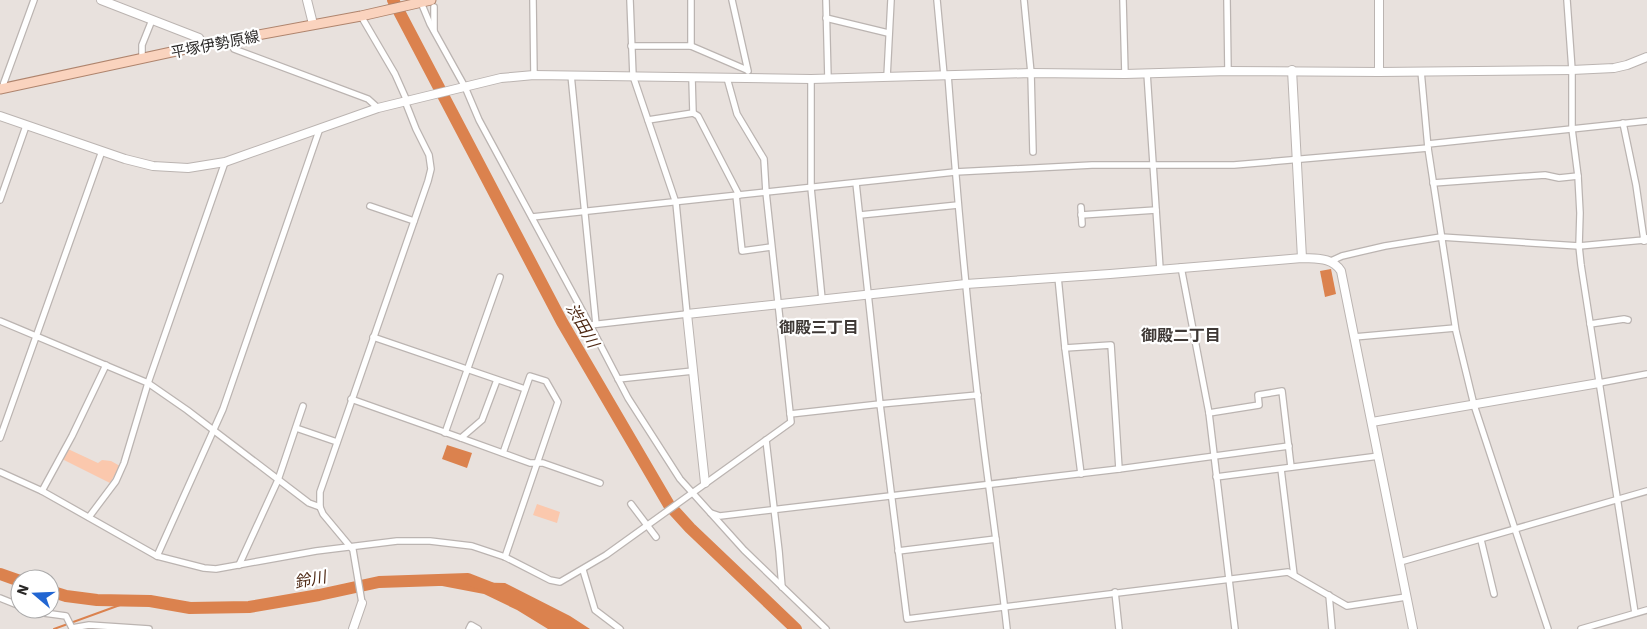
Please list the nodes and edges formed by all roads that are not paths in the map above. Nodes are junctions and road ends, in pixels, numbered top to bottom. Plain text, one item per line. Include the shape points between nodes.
1 (34, 0) edge
2 (101, 0) edge
3 (306, 0) edge
4 (532, 0) edge
5 (630, 0) edge
6 (691, 0) edge
7 (732, 0) edge
8 (826, 0) edge
9 (891, 0) edge
10 (936, 0) edge
11 (1024, 0) edge
12 (1123, 0) edge
13 (1227, 0) edge
14 (1379, 0) edge
15 (1567, 0) edge
16 (419, 2) edge
17 (433, 4) edge
18 (364, 15) junction
19 (826, 18) junction
20 (152, 20) junction
21 (313, 24) junction
22 (434, 32) junction
23 (888, 33) junction
24 (231, 41) junction
25 (204, 45) junction
26 (631, 46) junction
27 (691, 46) junction
28 (1647, 57) edge
29 (142, 58) junction
30 (1292, 70) junction
31 (1572, 70) junction
32 (1228, 71) junction
33 (1379, 72) junction
34 (1421, 72) junction
35 (1031, 73) junction
36 (1147, 73) junction
37 (534, 74) junction
38 (748, 74) junction
39 (1126, 74) junction
40 (571, 75) junction
41 (946, 75) junction
42 (633, 76) junction
43 (887, 77) junction
44 (692, 78) junction
45 (727, 78) junction
46 (811, 79) junction
47 (828, 79) junction
48 (463, 87) junction
49 (1, 89) edge
50 (407, 100) junction
51 (378, 108) junction
52 (693, 112) junction
53 (0, 116) edge
54 (648, 120) junction
55 (1647, 121) edge
56 (1623, 123) junction
57 (26, 126) junction
58 (320, 128) junction
59 (1572, 129) junction
60 (1428, 146) junction
61 (102, 151) junction
62 (1033, 152) dead end
63 (1297, 161) junction
64 (224, 162) junction
65 (1152, 165) junction
66 (955, 172) junction
67 (1578, 176) junction
68 (856, 183) junction
69 (1433, 183) junction
70 (811, 188) junction
71 (766, 192) junction
72 (737, 195) junction
73 (0, 200) edge
74 (676, 203) junction
75 (958, 205) junction
76 (370, 206) dead end
77 (1081, 207) dead end
78 (1156, 210) junction
79 (584, 212) junction
80 (860, 215) junction
81 (1081, 215) junction
82 (532, 217) junction
83 (414, 221) junction
84 (1082, 224) dead end
85 (1441, 238) junction
86 (1645, 240) edge
87 (1579, 246) junction
88 (772, 247) junction
89 (1302, 258) junction
90 (1331, 261) junction
91 (1181, 267) junction
92 (1160, 269) junction
93 (500, 277) dead end
94 (1058, 277) junction
95 (966, 284) junction
96 (868, 294) junction
97 (822, 299) junction
98 (778, 304) junction
99 (687, 314) junction
100 (1628, 320) dead end
101 (0, 321) edge
102 (593, 324) junction
103 (1590, 324) junction
104 (1455, 328) junction
105 (37, 337) junction
106 (373, 337) junction
107 (1354, 337) junction
108 (1065, 348) junction
109 (106, 365) junction
110 (467, 370) junction
111 (693, 371) junction
112 (1647, 374) edge
113 (618, 379) junction
114 (497, 380) junction
115 (148, 383) junction
116 (1599, 383) junction
117 (525, 389) junction
118 (978, 395) junction
119 (351, 399) junction
120 (880, 404) junction
121 (1474, 405) junction
122 (303, 406) dead end
123 (790, 414) junction
124 (1209, 414) junction
125 (1372, 422) junction
126 (296, 428) junction
127 (214, 432) junction
128 (445, 433) junction
129 (0, 438) edge
130 (461, 438) junction
131 (766, 440) junction
132 (337, 442) junction
133 (1289, 446) junction
134 (503, 453) junction
135 (1214, 456) junction
136 (1379, 456) junction
137 (537, 463) junction
138 (1291, 467) junction
139 (1119, 469) junction
140 (1281, 469) junction
141 (0, 472) edge
142 (1081, 474) junction
143 (1216, 476) junction
144 (278, 480) junction
145 (600, 483) dead end
146 (705, 483) junction
147 (990, 484) junction
148 (42, 491) junction
149 (1647, 491) edge
150 (692, 493) junction
151 (890, 496) junction
152 (1617, 501) junction
153 (631, 504) dead end
154 (320, 507) junction
155 (775, 510) junction
156 (709, 513) junction
157 (89, 517) junction
158 (649, 525) junction
159 (1516, 530) junction
160 (656, 537) dead end
161 (996, 539) junction
162 (1481, 540) junction
163 (352, 548) junction
164 (898, 551) junction
165 (157, 556) junction
166 (505, 557) junction
167 (1400, 562) junction
168 (240, 565) junction
169 (583, 570) junction
170 (1294, 575) junction
171 (1229, 578) junction
172 (782, 587) junction
173 (1115, 592) junction
174 (1494, 594) dead end
175 (1329, 595) junction
176 (1406, 597) junction
177 (362, 603) joint
178 (1004, 606) junction
179 (1647, 610) edge
180 (1635, 613) junction
181 (60, 615) edge
182 (72, 628) edge
183 (138, 629) edge
184 (149, 629) edge
185 (353, 629) edge
186 (469, 629) edge
187 (478, 629) edge
188 (620, 629) edge
189 (826, 629) edge
190 (1007, 629) edge
191 (1119, 629) edge
192 (1235, 629) edge
193 (1332, 629) edge
194 (1413, 629) edge
195 (1548, 629) edge
196 (1582, 629) edge

1 - 49 street
2 - 20 street
3 - 21 street
4 - 37 street
5 - 26 street
6 - 27 street
7 - 38 street
8 - 19 street
9 - 23 street
10 - 41 street
11 - 35 street
12 - 39 street
13 - 32 street
14 - 33 street
15 - 31 street
16 - 17 main road, 平塚伊勢原線
16 - 18 main road, 平塚伊勢原線
16 - 22 street
17 - 22 street
18 - 21 main road, 平塚伊勢原線
18 - 50 street
19 - 23 street
19 - 47 street
20 - 25 street via 199,38
20 - 29 street via 142,45
21 - 24 main road, 平塚伊勢原線
22 - 48 street
23 - 43 street
24 - 25 main road, 平塚伊勢原線
24 - 51 street via 234,50 368,100
25 - 29 main road, 平塚伊勢原線
26 - 27 street
26 - 42 street
27 - 38 street
28 - 31 street via 1614,68
29 - 49 main road, 平塚伊勢原線
30 - 32 street
30 - 33 street
30 - 63 street
31 - 34 street
31 - 59 street
32 - 36 street
33 - 34 street
34 - 60 street
35 - 39 street
35 - 41 street
35 - 62 street
36 - 39 street
36 - 65 street
37 - 40 street
37 - 48 street
38 - 45 street
38 - 46 street
40 - 42 street
40 - 79 street
41 - 43 street
41 - 66 street
42 - 44 street
42 - 54 street
43 - 47 street
44 - 45 street
44 - 52 street
45 - 71 street via 737,114 764,159
46 - 47 street
46 - 70 street
48 - 50 street
48 - 82 street
50 - 51 street
50 - 83 street via 429,155 430,168
51 - 58 street
52 - 54 street
52 - 72 street via 698,116
53 - 57 street
54 - 74 street
55 - 56 street
56 - 59 street
56 - 86 street
57 - 61 street
57 - 73 street
58 - 64 street
58 - 127 street
59 - 60 street
59 - 67 street
60 - 63 street
60 - 69 street
61 - 64 street via 139,163 169,168
61 - 105 street
63 - 65 street
63 - 89 street
64 - 115 street
65 - 66 street
65 - 78 street
66 - 68 street
66 - 75 street
67 - 69 street via 1559,178 1545,175
67 - 87 street
68 - 70 street
68 - 80 street
69 - 85 street
70 - 71 street
70 - 97 street
71 - 72 street
71 - 88 street
72 - 74 street
72 - 88 street via 742,251
74 - 79 street
74 - 99 street
75 - 80 street
75 - 95 street
76 - 83 street
77 - 81 street
78 - 81 street
78 - 92 street
79 - 82 street
79 - 102 street
80 - 96 street
81 - 84 street
82 - 102 street
83 - 106 street
85 - 87 street
85 - 90 street via 1385,246
85 - 104 street
86 - 87 street
87 - 103 street
88 - 98 street
89 - 90 street
89 - 91 street
90 - 107 street via 1341,271
91 - 92 street
91 - 124 street
92 - 94 street
93 - 110 street
94 - 95 street
94 - 108 street
95 - 96 street
95 - 118 street
96 - 97 street
96 - 120 street
97 - 98 street
98 - 99 street
98 - 123 street
99 - 102 street
99 - 111 street
100 - 103 street
101 - 105 street
102 - 113 street
103 - 116 street
104 - 107 street
104 - 121 street
105 - 109 street
105 - 129 street
106 - 110 street
106 - 119 street
107 - 125 street
108 - 139 street via 1111,344
108 - 142 street
109 - 115 street
109 - 148 street
110 - 114 street
110 - 128 street
111 - 113 street
111 - 146 street
112 - 116 street
113 - 150 street
114 - 117 street
114 - 130 street via 482,420
115 - 127 street
115 - 157 street via 124,463 116,481
116 - 121 street
116 - 152 street
117 - 134 street
117 - 137 street via 530,376 546,380 558,402
118 - 120 street
118 - 147 street
119 - 128 street
119 - 132 street
120 - 123 street
120 - 151 street
121 - 125 street
121 - 159 street
122 - 126 street
123 - 131 street via 791,422
124 - 133 street via 1259,405 1258,395 1282,391
124 - 135 street
125 - 136 street
126 - 132 street
126 - 144 street
127 - 144 street
127 - 165 street
128 - 130 street
130 - 134 street
131 - 146 street
131 - 155 street
132 - 154 street via 320,492
133 - 135 street
133 - 138 street
134 - 137 street
135 - 139 street
135 - 143 street
136 - 138 street
136 - 167 street
137 - 145 street
137 - 166 street
138 - 140 street
139 - 142 street
140 - 143 street
140 - 170 street
141 - 148 street
142 - 147 street
143 - 171 street
144 - 154 street via 309,504
144 - 168 street
146 - 150 street
147 - 151 street
147 - 161 street
148 - 157 street
149 - 152 street
150 - 156 street
150 - 158 street
151 - 155 street
151 - 164 street
152 - 159 street
152 - 180 street
153 - 158 street
154 - 163 street
155 - 156 street via 720,516
155 - 172 street
156 - 172 street
157 - 165 street
158 - 160 street
158 - 169 street
159 - 162 street
159 - 195 street
161 - 164 street
161 - 178 street
162 - 167 street
162 - 174 street
163 - 166 street via 397,541 430,541 472,546
163 - 168 street
163 - 177 street
164 - 178 street via 907,619
165 - 168 street via 204,568
166 - 169 street via 560,582
167 - 176 street
169 - 188 street via 595,610
170 - 171 street via 1288,572
170 - 175 street
171 - 173 street
171 - 192 street
172 - 189 street
173 - 178 street
173 - 191 street
175 - 176 street via 1348,606
175 - 193 street
176 - 194 street
177 - 185 street
178 - 190 street
179 - 180 street
180 - 196 street
181 - 182 street via 66,616
182 - 183 street via 89,625
183 - 184 street
186 - 187 street via 471,625

